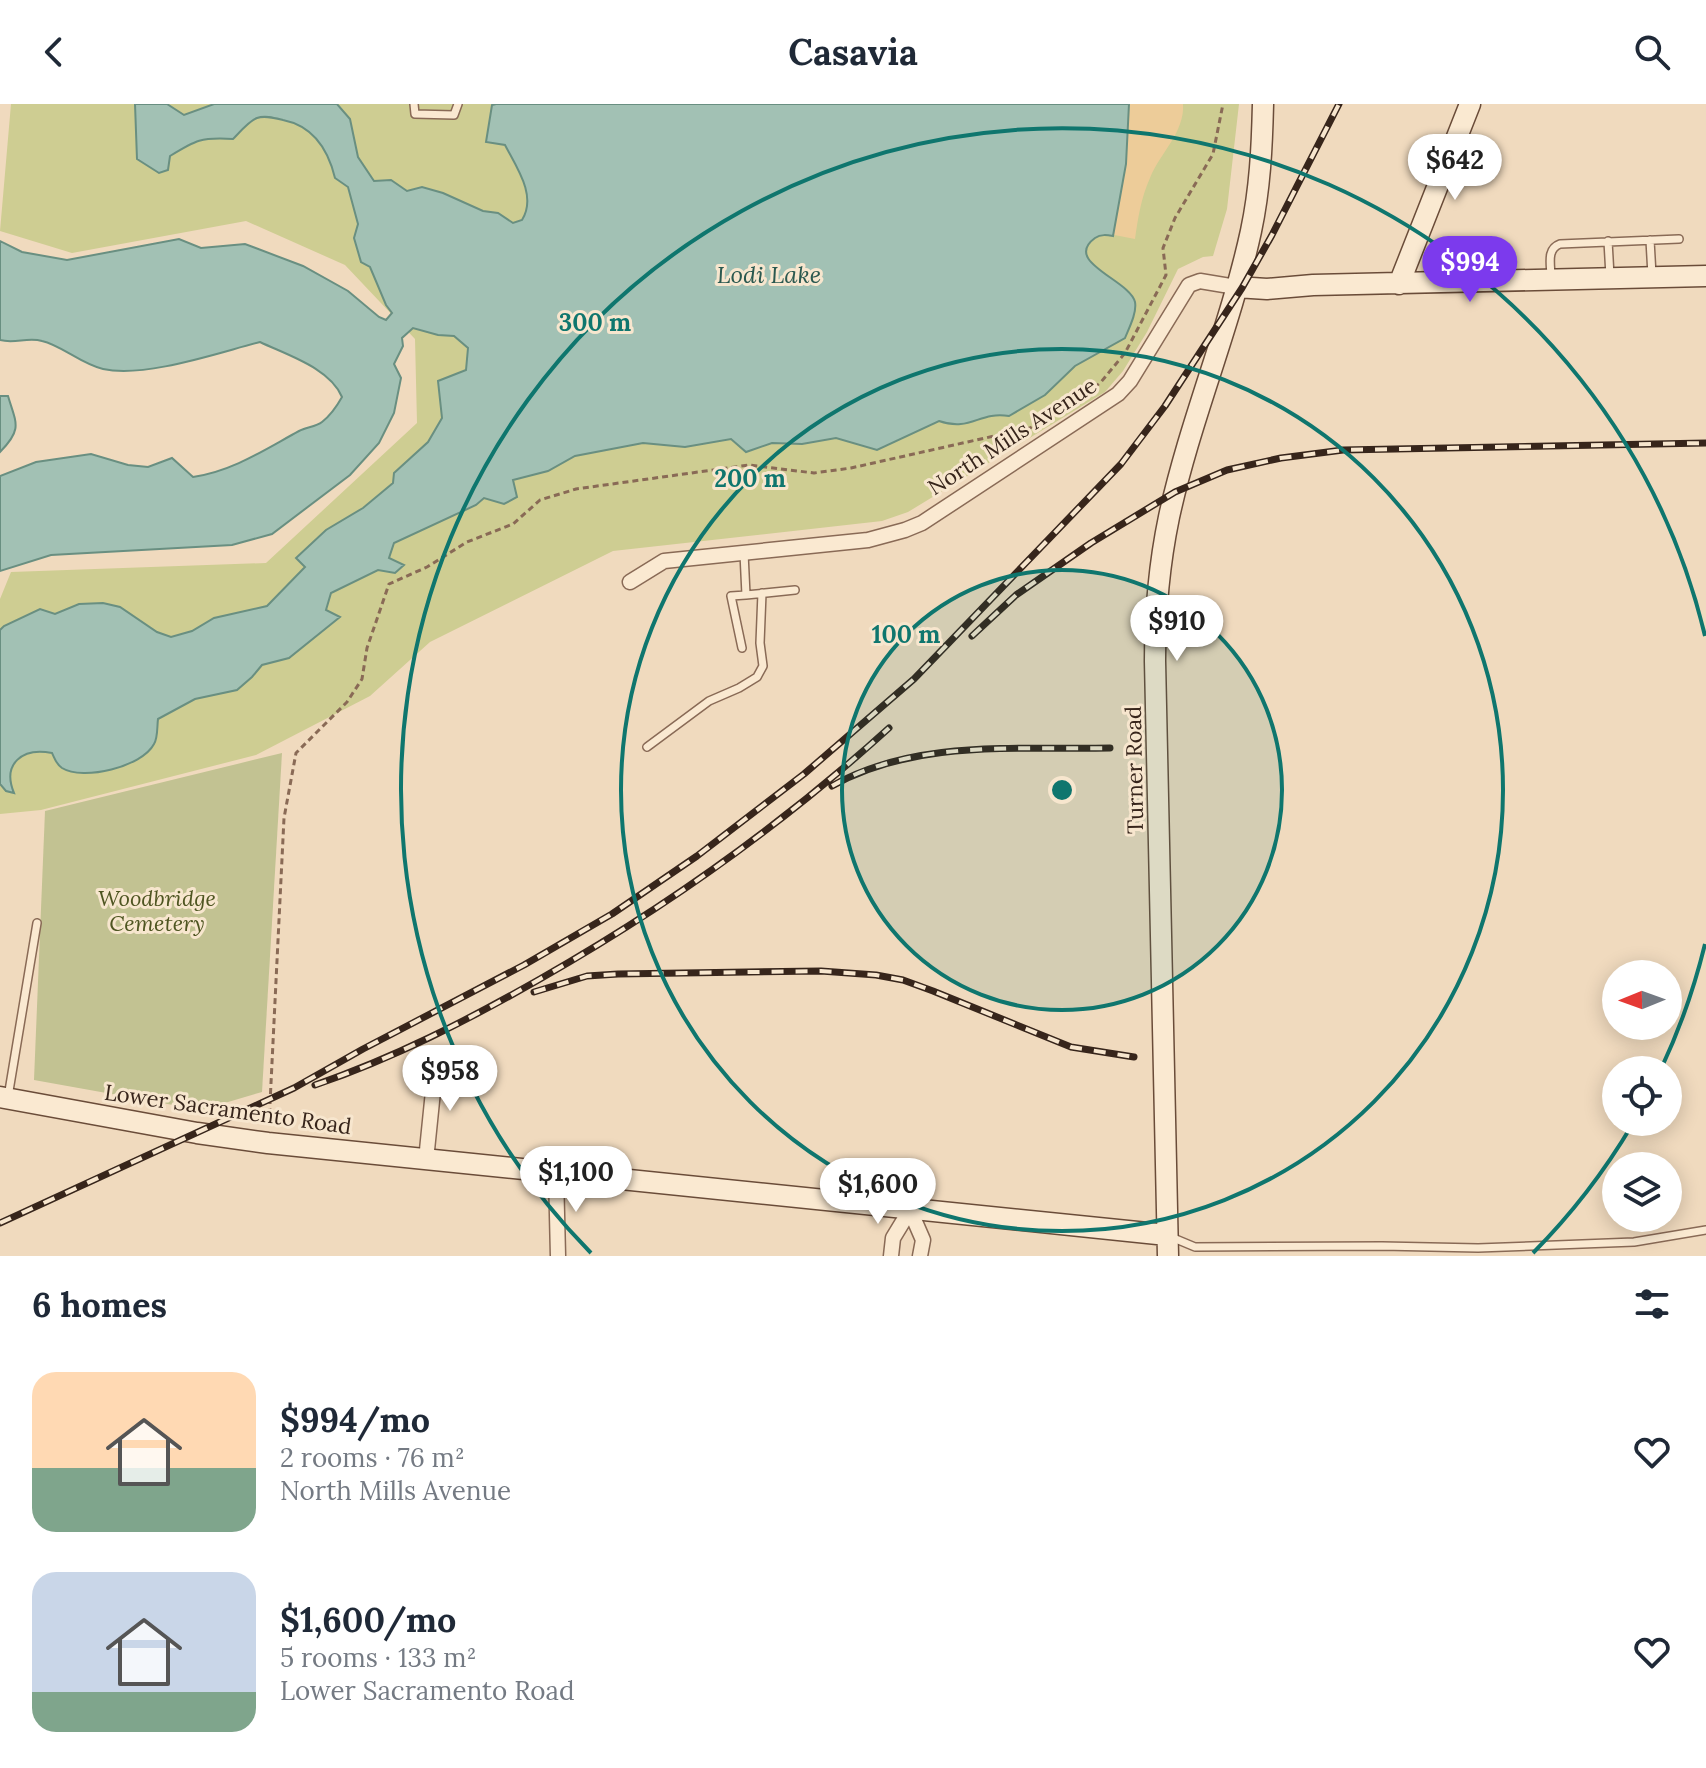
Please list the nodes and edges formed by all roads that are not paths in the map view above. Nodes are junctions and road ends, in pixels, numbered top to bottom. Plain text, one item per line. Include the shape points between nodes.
1 (414, 104) edge
2 (458, 104) edge
3 (1263, 104) edge
4 (1470, 104) edge
5 (1679, 239) dead end
6 (1650, 240) junction
7 (1608, 241) junction
8 (1706, 276) edge
9 (1652, 277) junction
10 (1610, 278) junction
11 (1551, 280) junction
12 (1399, 284) junction
13 (1236, 287) junction
14 (744, 553) junction
15 (630, 582) dead end
16 (795, 590) dead end
17 (762, 593) junction
18 (746, 595) junction
19 (742, 648) dead end
20 (647, 747) dead end
21 (37, 923) dead end
22 (436, 1062) dead end
23 (4, 1098) edge
24 (426, 1160) junction
25 (556, 1173) junction
26 (910, 1210) junction
27 (1706, 1230) edge
28 (1168, 1246) edge
29 (558, 1256) edge
30 (891, 1256) edge
31 (920, 1256) edge

1 - 2 lane via 415,114 454,115
3 - 13 main road, Turner Road via 1257,197
4 - 12 main road
5 - 6 lane
6 - 7 lane
6 - 9 lane
7 - 10 lane
7 - 11 lane via 1555,246
8 - 9 main road, North Mills Avenue
9 - 10 main road, North Mills Avenue
10 - 11 main road, North Mills Avenue
11 - 12 main road, North Mills Avenue
12 - 13 main road, North Mills Avenue
13 - 14 street, North Mills Avenue via 1200,281 1189,285 1118,394 922,523 868,540
13 - 28 main road, Turner Road via 1182,464 1157,590
14 - 15 street, North Mills Avenue via 664,561
14 - 18 lane
16 - 17 lane
17 - 18 lane
17 - 20 lane via 763,666 757,677 709,701
18 - 19 lane via 731,596
21 - 23 lane
22 - 24 street
23 - 24 main road, Lower Sacramento Road via 197,1133
24 - 25 main road, Lower Sacramento Road
25 - 26 main road, Lower Sacramento Road
25 - 29 street
26 - 28 main road, Lower Sacramento Road
26 - 30 street via 893,1238
26 - 31 street via 923,1240
27 - 28 lane via 1634,1242 1478,1248

